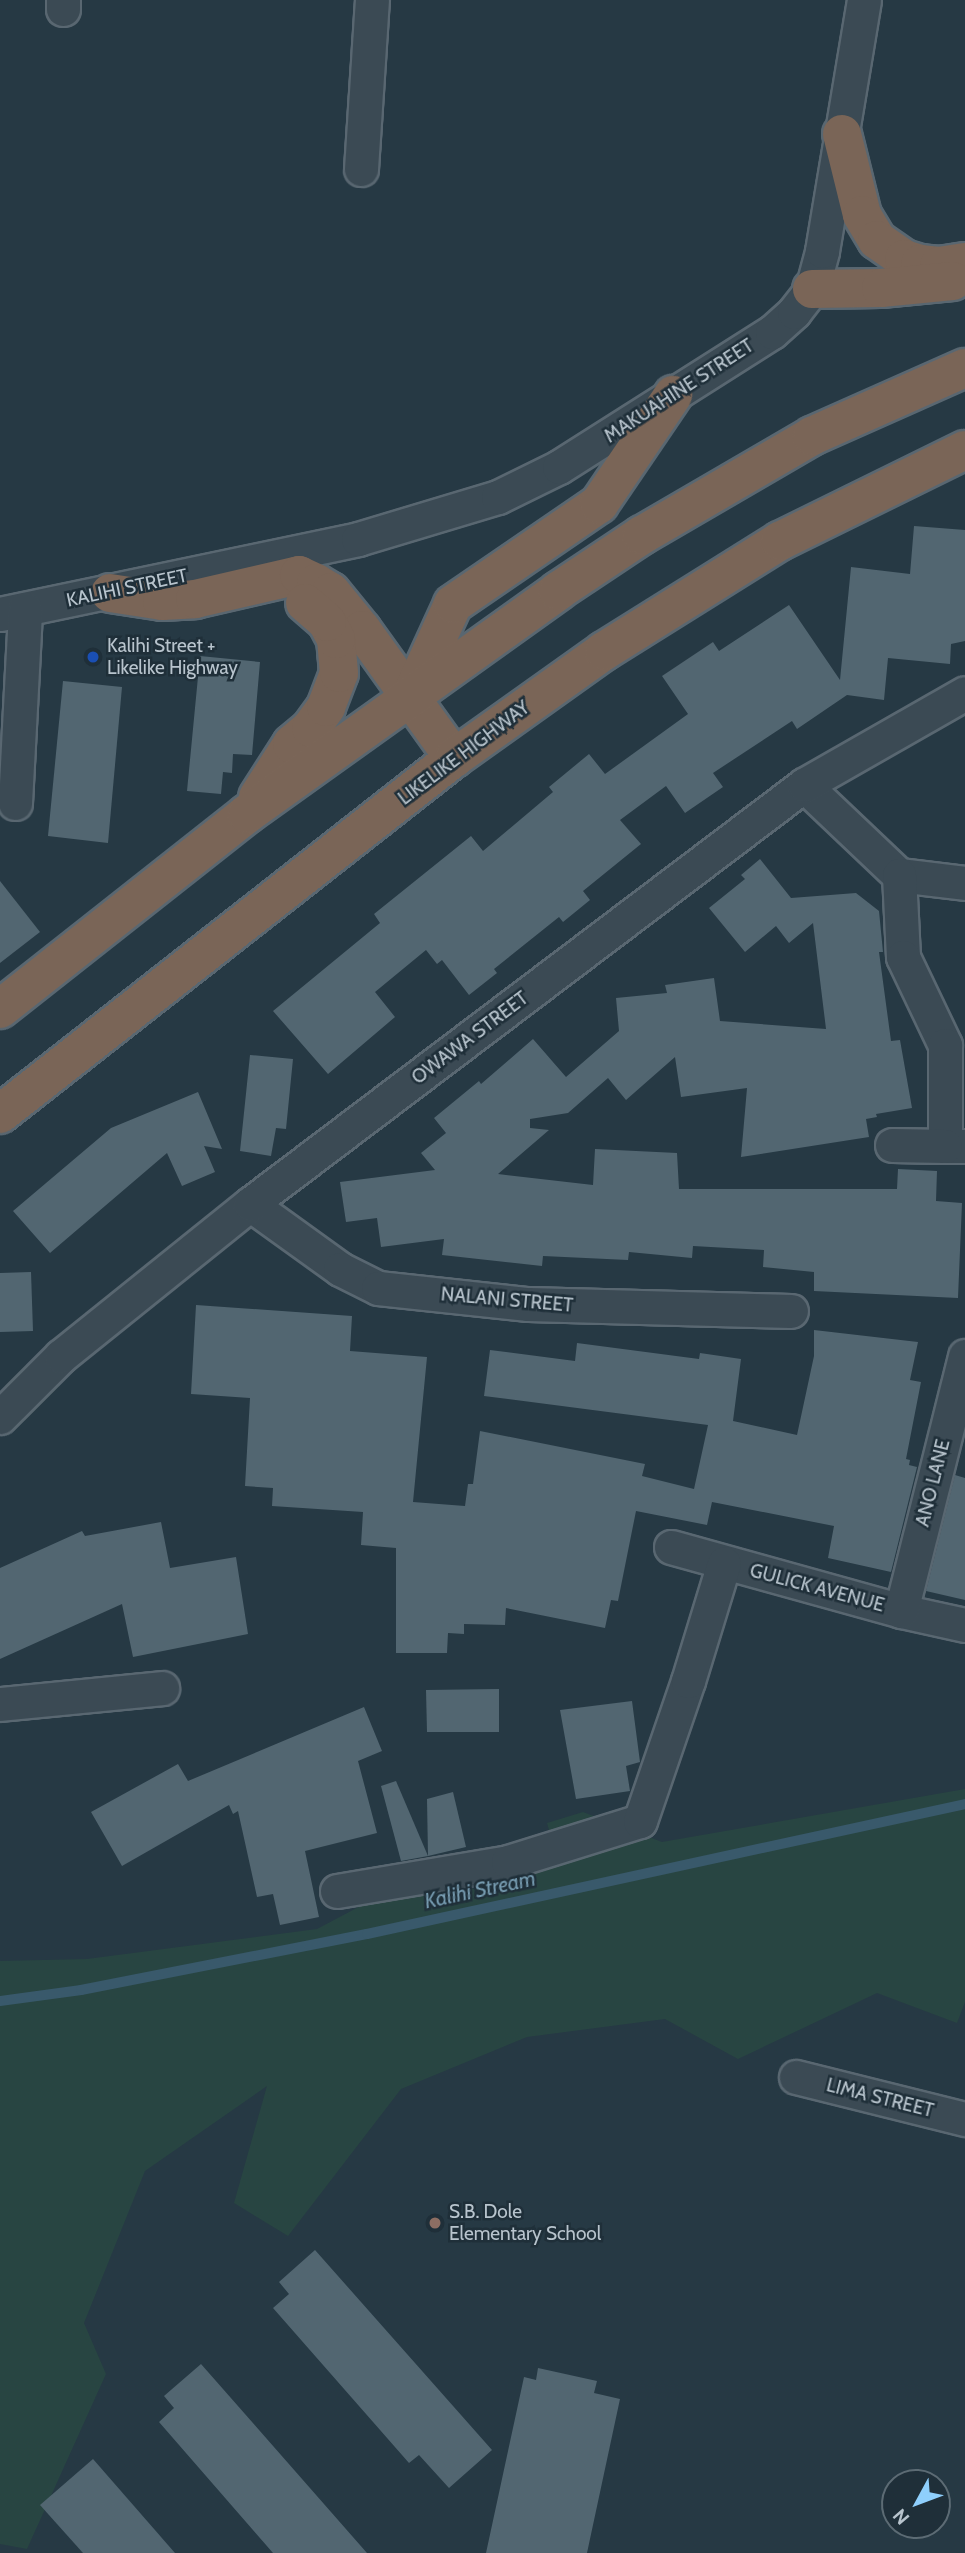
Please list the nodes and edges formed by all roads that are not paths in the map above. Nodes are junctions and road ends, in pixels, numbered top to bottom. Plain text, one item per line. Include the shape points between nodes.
1 (372, 0) edge
2 (864, 0) edge
3 (842, 134) junction
4 (361, 169) dead end
5 (965, 262) edge
6 (965, 280) edge
7 (811, 289) junction
8 (965, 368) edge
9 (673, 395) junction
10 (965, 450) edge
11 (253, 562) joint
12 (110, 593) junction
13 (195, 599) junction
14 (12, 612) edge
15 (965, 693) edge
16 (409, 700) junction
17 (454, 758) junction
18 (804, 785) junction
19 (16, 803) dead end
20 (247, 814) junction
21 (899, 875) junction
22 (965, 883) edge
23 (0, 1009) edge
24 (0, 1114) edge
25 (892, 1145) dead end
26 (955, 1146) edge
27 (250, 1204) junction
28 (790, 1311) dead end
29 (965, 1356) edge
30 (0, 1417) edge
31 (671, 1547) dead end
32 (724, 1563) junction
33 (901, 1611) junction
34 (965, 1625) edge
35 (162, 1688) dead end
36 (0, 1704) edge
37 (337, 1891) dead end
38 (796, 2077) dead end
39 (965, 2119) edge

1 - 4 street
2 - 3 street, MAKUAHINE STREET
3 - 5 highway via 862,215 877,240 920,264
3 - 7 street, MAKUAHINE STREET
6 - 7 highway
7 - 9 street, MAKUAHINE STREET via 772,332
8 - 16 highway via 812,436 653,529 558,591
9 - 11 street, MAKUAHINE STREET via 559,467 498,497 358,539
9 - 16 highway via 599,504 453,604
10 - 17 highway, LIKELIKE HIGHWAY via 780,541 604,650
11 - 12 street, KALIHI STREET
12 - 13 highway via 162,601
12 - 14 street, KALIHI STREET
13 - 16 highway via 299,575 316,583 346,609
13 - 20 highway via 307,603 327,622 336,639 340,673 326,707 292,744
14 - 19 street
15 - 18 street, OWAWA STREET
16 - 17 highway
16 - 20 highway
17 - 24 highway, LIKELIKE HIGHWAY
18 - 21 street
18 - 27 street, OWAWA STREET
20 - 23 highway
21 - 22 street
21 - 26 street via 903,957 945,1045
25 - 26 street
27 - 28 street, NALANI STREET via 340,1269 378,1287 528,1304
27 - 30 street, OWAWA STREET via 61,1356
29 - 33 street, ANO LANE
31 - 32 street, GULICK AVENUE
32 - 33 street, GULICK AVENUE
32 - 37 street via 640,1821 508,1861
33 - 34 street, GULICK AVENUE
35 - 36 street
38 - 39 street, LIMA STREET

